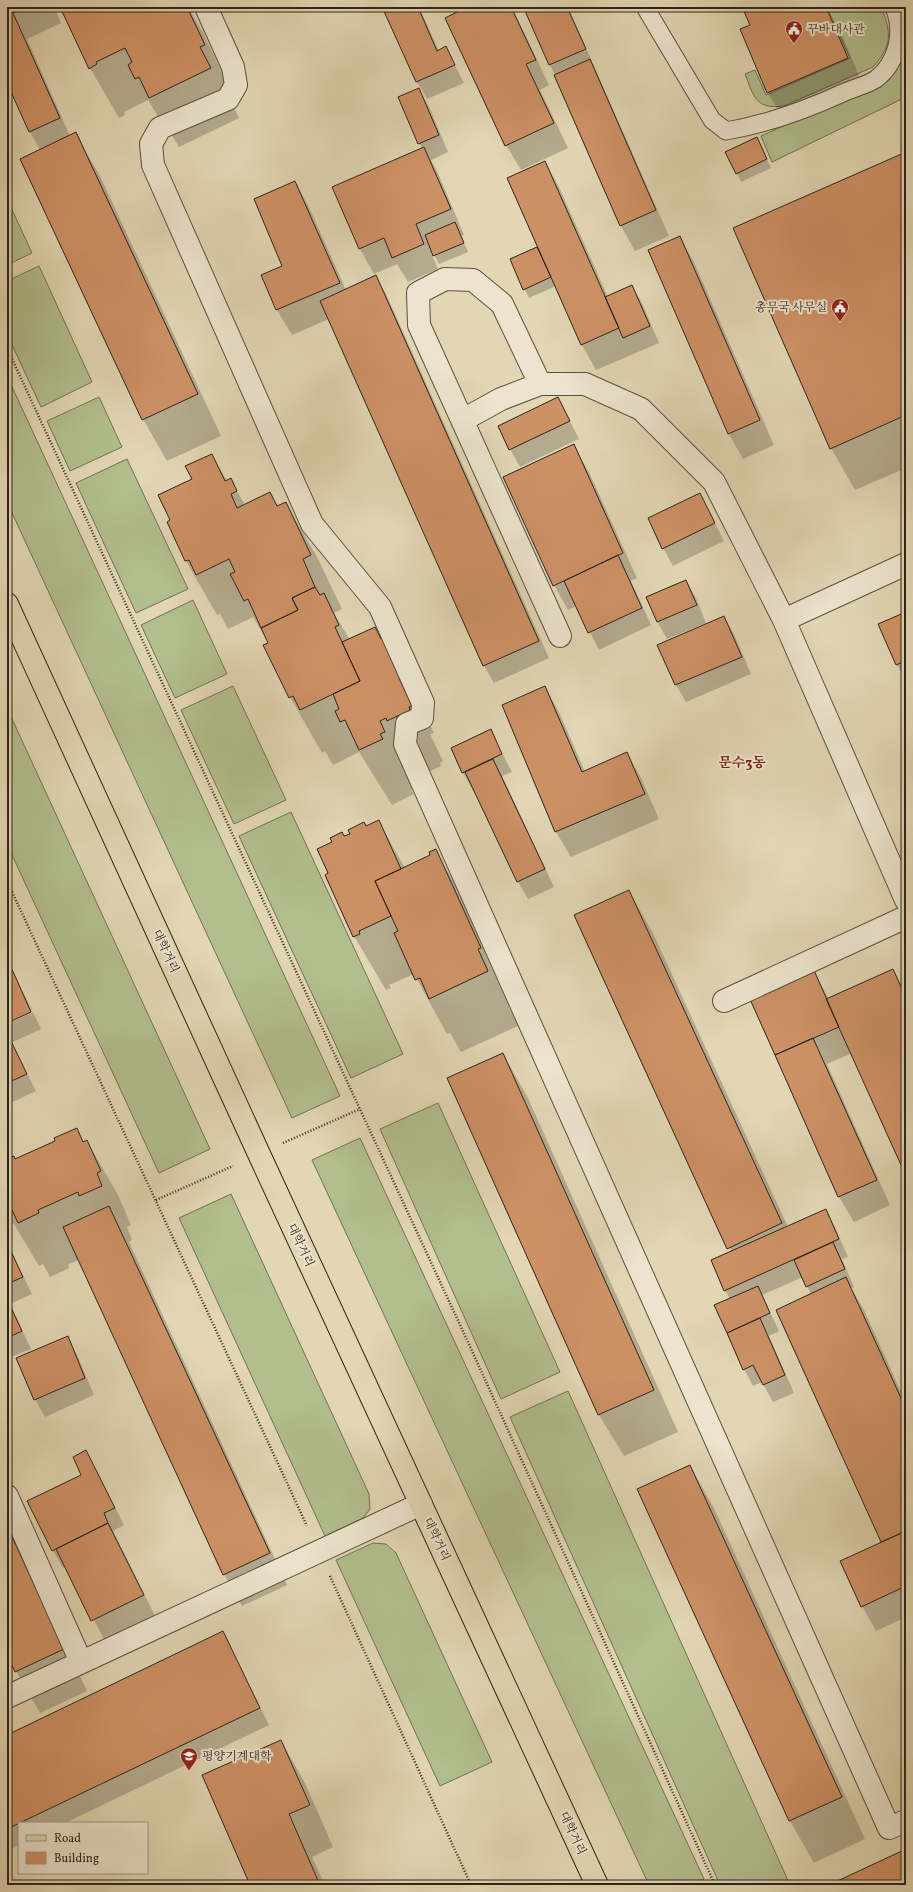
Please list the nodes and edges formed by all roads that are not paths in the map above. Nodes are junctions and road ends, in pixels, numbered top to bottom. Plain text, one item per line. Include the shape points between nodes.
1 (206, 7) edge
2 (645, 7) edge
3 (894, 7) edge
4 (540, 384) junction
5 (463, 420) junction
6 (906, 564) edge
7 (7, 604) edge
8 (784, 620) junction
9 (560, 636) dead end
10 (906, 900) edge
11 (906, 917) edge
12 (724, 1000) dead end
13 (7, 1496) edge
14 (421, 1504) junction
15 (81, 1662) junction
16 (7, 1697) edge
17 (906, 1821) edge
18 (598, 1885) edge

1 - 17 street via 233,67 236,85 228,99 160,128 151,144 153,164 312,524 380,607 423,703 422,718 407,724 405,744 889,1828
2 - 3 lane via 712,120 726,131 753,127 800,113 875,79 890,64 899,41 899,19
4 - 5 street via 501,399
4 - 5 street via 502,304 473,280 445,279 418,293 419,325
4 - 8 street via 585,384 641,409 714,482
5 - 9 street
6 - 8 street
7 - 14 main road, 대학거리
8 - 10 street
11 - 12 street
13 - 15 street
14 - 15 street
14 - 18 main road, 대학거리
15 - 16 street

